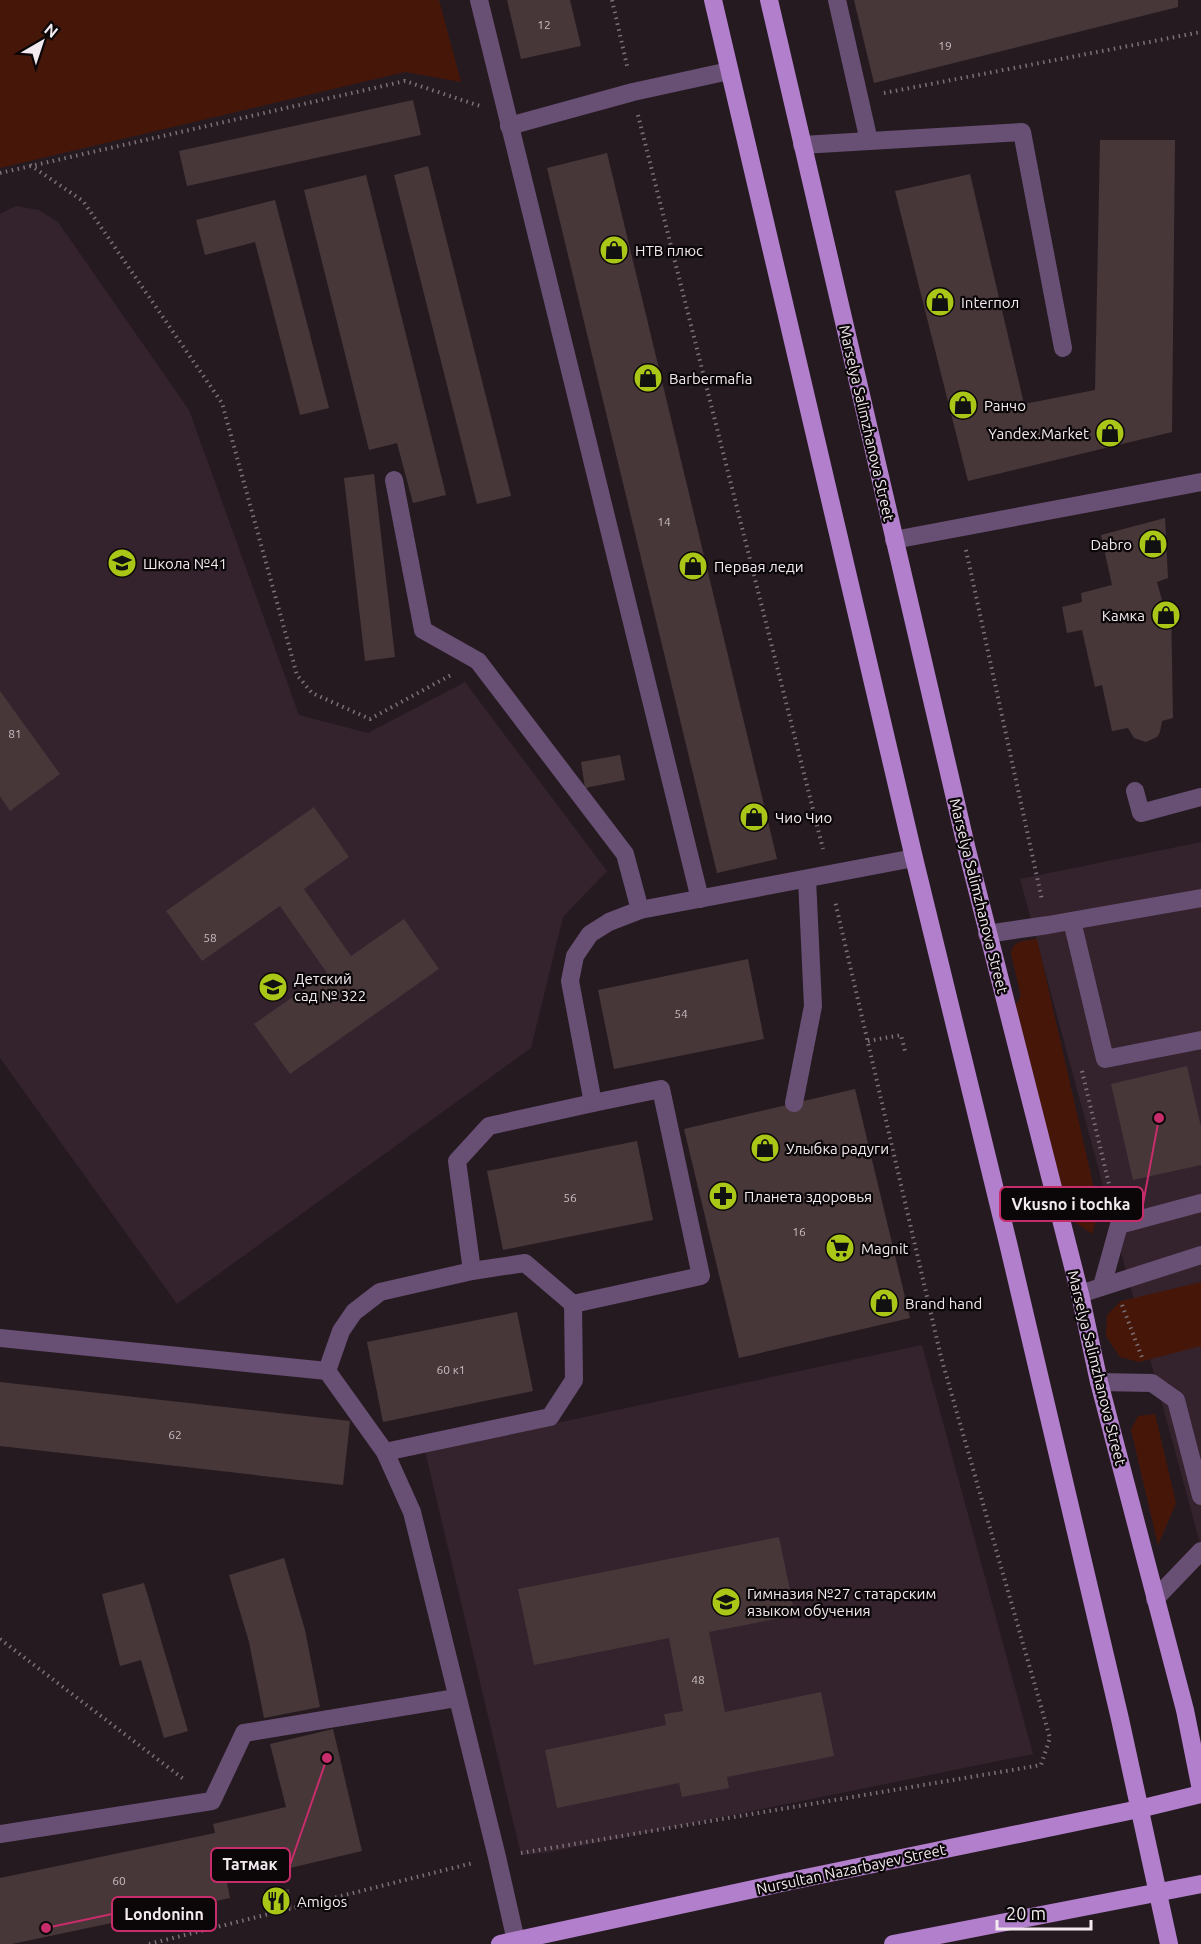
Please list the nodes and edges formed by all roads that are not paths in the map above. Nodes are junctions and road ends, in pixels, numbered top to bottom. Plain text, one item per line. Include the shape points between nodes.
1 (478, 0) edge
2 (713, 0) edge
3 (769, 0) edge
4 (837, 0) edge
5 (729, 71) junction
6 (507, 120) junction
7 (869, 141) junction
8 (802, 145) junction
9 (1064, 348) dead end
10 (394, 480) dead end
11 (1201, 482) edge
12 (894, 540) junction
13 (1135, 791) dead end
14 (1201, 797) edge
15 (914, 858) junction
16 (807, 879) junction
17 (1201, 898) edge
18 (700, 899) junction
19 (640, 910) junction
20 (1072, 921) junction
21 (987, 933) junction
22 (1201, 1040) edge
23 (794, 1103) dead end
24 (593, 1104) junction
25 (1201, 1203) edge
26 (1201, 1255) edge
27 (471, 1271) junction
28 (1102, 1286) junction
29 (1080, 1294) junction
30 (573, 1304) junction
31 (0, 1338) edge
32 (327, 1371) junction
33 (1099, 1382) junction
34 (385, 1452) junction
35 (1201, 1496) edge
36 (1201, 1551) edge
37 (1155, 1599) junction
38 (456, 1698) junction
39 (1201, 1792) edge
40 (1139, 1809) junction
41 (0, 1834) edge
42 (1201, 1884) edge
43 (1159, 1892) junction
44 (508, 1942) edge
45 (893, 1944) edge
46 (1169, 1944) edge

1 - 6 lane
2 - 5 main road
3 - 8 main road, Marselya Salimzhanova Street
4 - 7 lane
5 - 6 lane
5 - 15 main road
6 - 18 lane
7 - 8 lane
7 - 9 lane via 1022,132
8 - 12 main road, Marselya Salimzhanova Street
10 - 19 lane via 423,630 478,661 626,854
11 - 12 lane
12 - 21 main road, Marselya Salimzhanova Street
13 - 14 lane via 1141,813
15 - 16 lane
15 - 40 main road
16 - 18 lane
16 - 23 lane via 813,1006
17 - 20 lane
18 - 19 lane
19 - 24 lane via 590,934 575,956 570,981
20 - 21 lane
20 - 22 lane via 1105,1059
21 - 29 main road, Marselya Salimzhanova Street
24 - 27 lane via 489,1125 457,1161
24 - 30 lane via 661,1089 701,1276
25 - 28 lane via 1119,1225
26 - 28 lane
27 - 30 lane via 525,1263
27 - 32 lane via 380,1292 354,1312 341,1331
28 - 29 lane
29 - 33 main road, Marselya Salimzhanova Street
30 - 34 lane via 574,1380 549,1417
31 - 32 lane
32 - 34 lane
33 - 35 lane via 1152,1383 1176,1400
33 - 37 main road, Marselya Salimzhanova Street
34 - 38 lane via 412,1512
36 - 37 lane
37 - 39 main road, Marselya Salimzhanova Street via 1185,1710
38 - 41 lane via 244,1733 212,1801
38 - 44 lane via 497,1857
39 - 40 main road, Nursultan Nazarbayev Street
40 - 43 main road
40 - 44 main road, Nursultan Nazarbayev Street
42 - 43 main road
43 - 45 main road
43 - 46 main road

